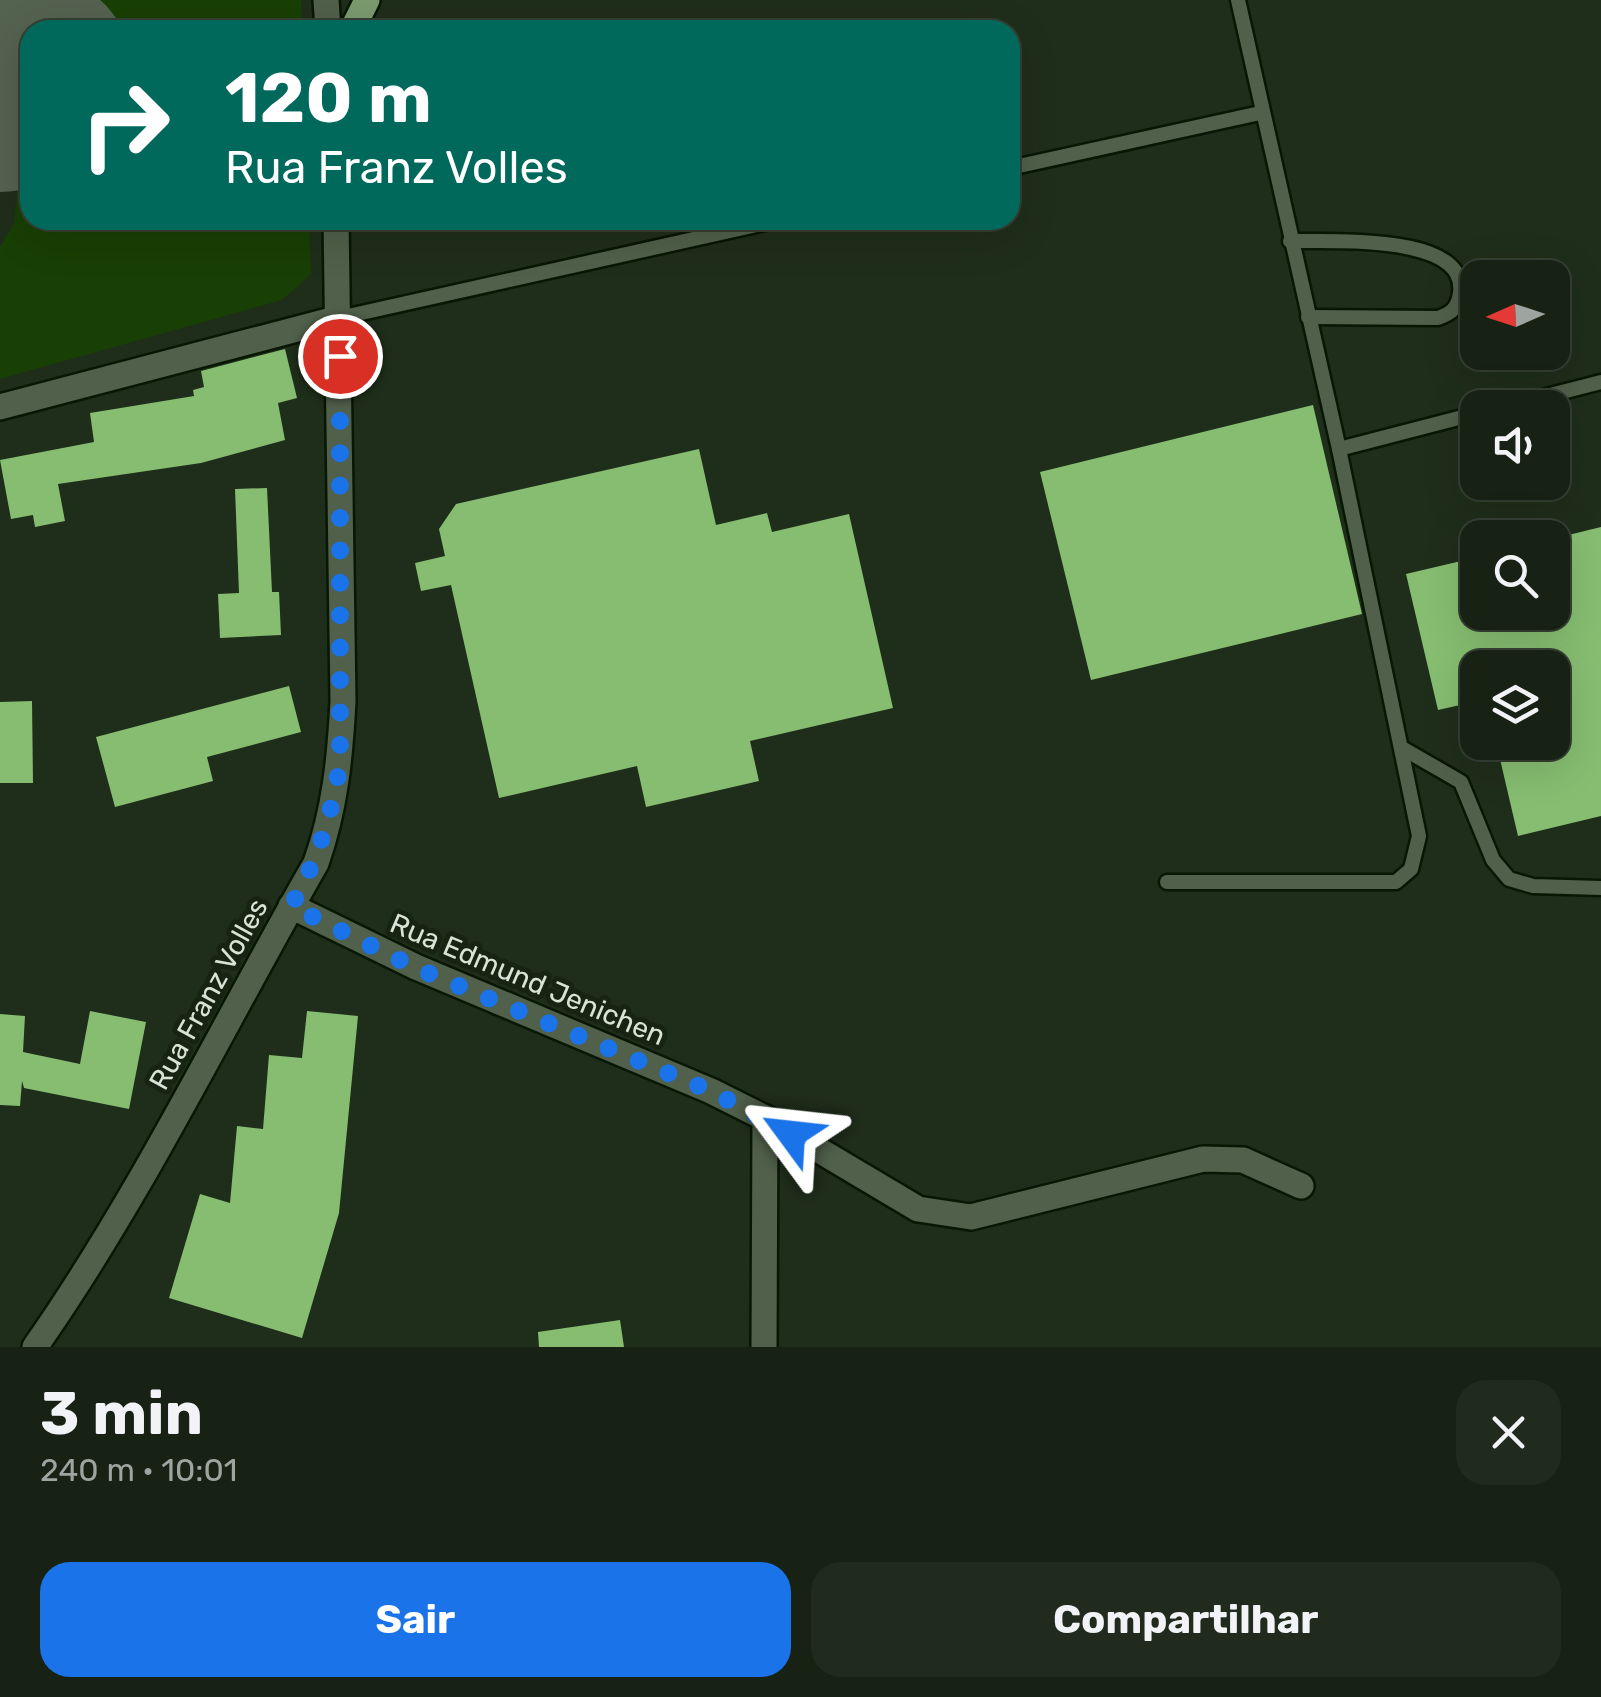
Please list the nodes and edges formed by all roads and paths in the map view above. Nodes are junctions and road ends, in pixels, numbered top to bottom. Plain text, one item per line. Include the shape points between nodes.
1 (1238, 0) edge
2 (1260, 113) junction
3 (1020, 166) edge
4 (336, 230) edge
5 (734, 230) edge
6 (1290, 241) junction
7 (1308, 317) junction
8 (339, 318) junction
9 (1601, 382) edge
10 (1570, 390) edge
11 (0, 407) edge
12 (1460, 419) edge
13 (1339, 449) junction
14 (1402, 748) junction
15 (1167, 882) dead end
16 (1601, 888) edge
17 (291, 906) junction
18 (765, 1118) junction
19 (1301, 1186) dead end
20 (35, 1347) edge
21 (764, 1347) edge

1 - 2 lane
2 - 3 lane
2 - 6 lane
4 - 8 street, Rua Franz Volles
5 - 8 lane
6 - 7 lane
6 - 7 lane via 1423,249 1454,270 1461,286 1458,304 1438,318
7 - 13 lane
8 - 11 street
8 - 17 street, Rua Franz Volles via 340,764 330,823
9 - 10 lane
12 - 13 lane
13 - 14 lane
14 - 15 lane via 1420,836 1411,870 1396,882
14 - 16 lane via 1461,782 1493,860 1509,879
17 - 18 street, Rua Edmund Jenichen via 416,968
17 - 20 street, Rua Franz Volles via 141,1182
18 - 19 street, Rua Edmund Jenichen via 918,1209 971,1217 1203,1158 1243,1160
18 - 21 street

